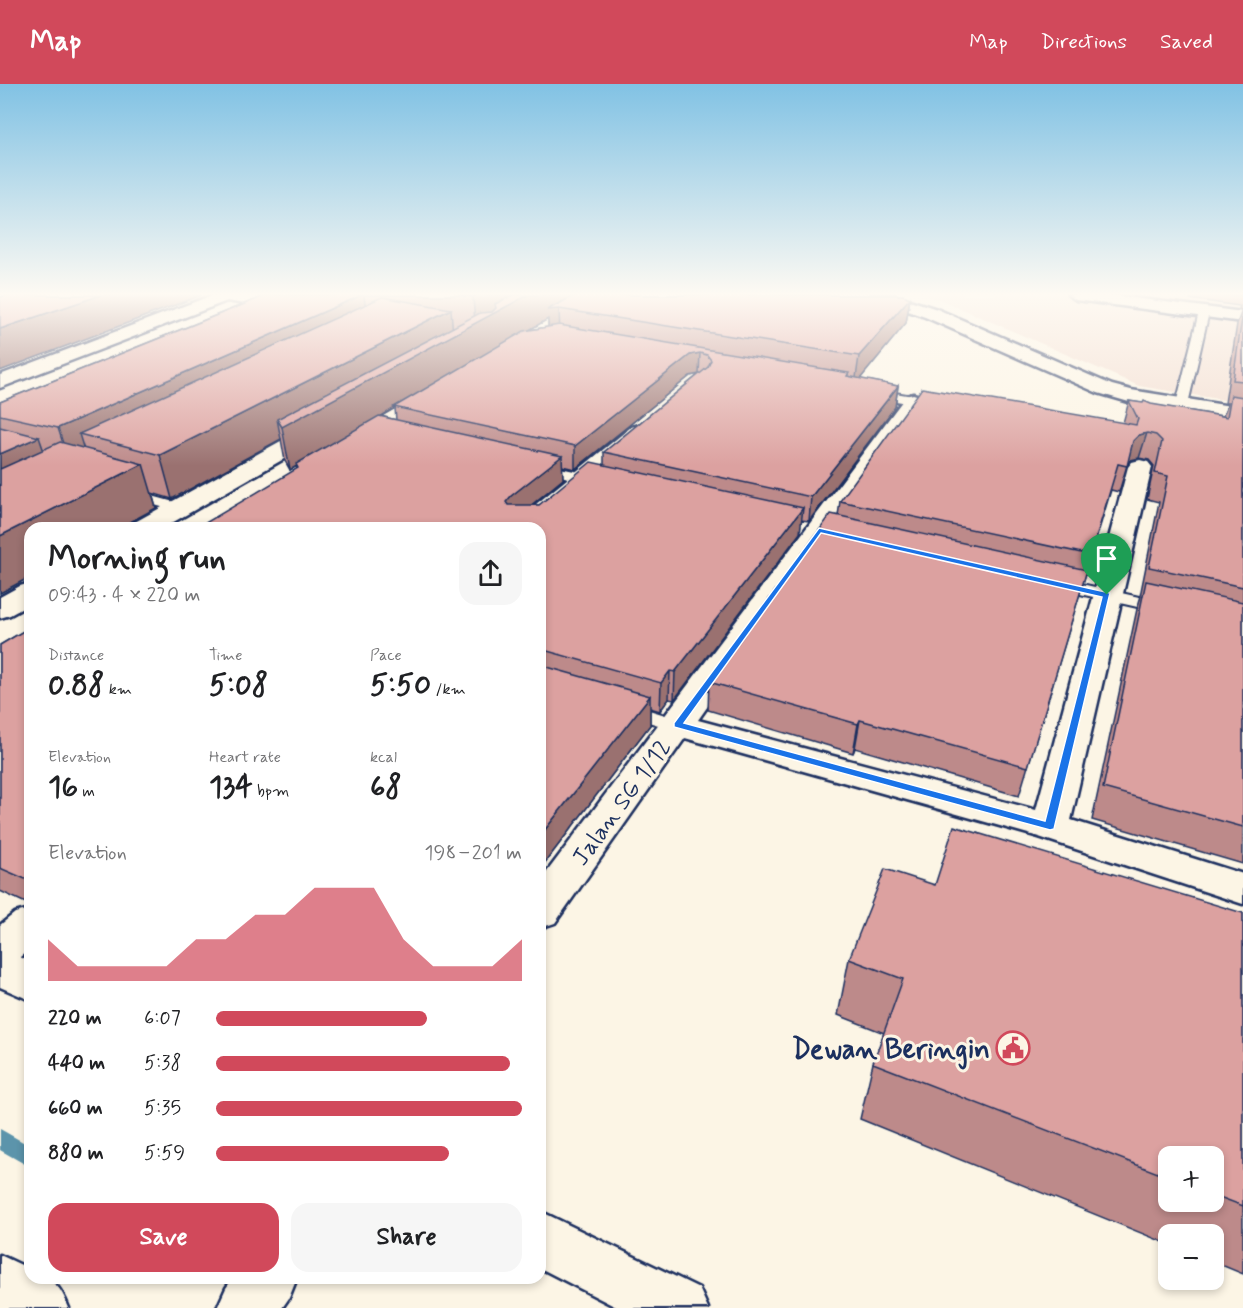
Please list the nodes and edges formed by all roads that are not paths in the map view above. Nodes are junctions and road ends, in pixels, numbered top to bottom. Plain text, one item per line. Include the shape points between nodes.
1 (77, 352) edge
2 (1019, 352) edge
3 (1194, 352) edge
4 (0, 382) edge
5 (855, 390) edge
6 (913, 400) junction
7 (1182, 404) junction
8 (946, 405) edge
9 (1243, 414) edge
10 (345, 415) edge
11 (654, 419) edge
12 (526, 464) edge
13 (1140, 467) dead end
14 (584, 477) junction
15 (618, 485) edge
16 (115, 490) edge
17 (180, 508) junction
18 (155, 522) edge
19 (530, 522) edge
20 (1038, 579) edge
21 (24, 595) edge
22 (1107, 595) junction
23 (0, 609) edge
24 (1175, 610) edge
25 (609, 704) edge
26 (678, 725) junction
27 (1050, 826) junction
28 (1243, 889) edge
29 (546, 904) edge
30 (24, 930) edge
31 (0, 949) edge
32 (0, 966) edge
33 (24, 979) edge
34 (546, 1242) edge
35 (0, 1283) edge
36 (264, 1284) edge
37 (40, 1308) edge
38 (246, 1308) edge
39 (679, 1308) edge

1 - 4 street
2 - 7 street via 1105,390
3 - 7 lane
5 - 6 lane
6 - 8 lane
6 - 26 street, Jalan SG 1/12 via 816,529
7 - 9 street
10 - 17 street
11 - 14 street
12 - 14 lane
13 - 22 street
14 - 15 lane
14 - 19 street
16 - 17 lane
17 - 18 street
20 - 22 lane
21 - 23 street
22 - 24 lane
22 - 27 street
25 - 26 lane
26 - 27 street
26 - 29 street, Jalan SG 1/12
27 - 28 street
30 - 31 street
32 - 33 street
34 - 39 street
35 - 37 street
36 - 38 street

